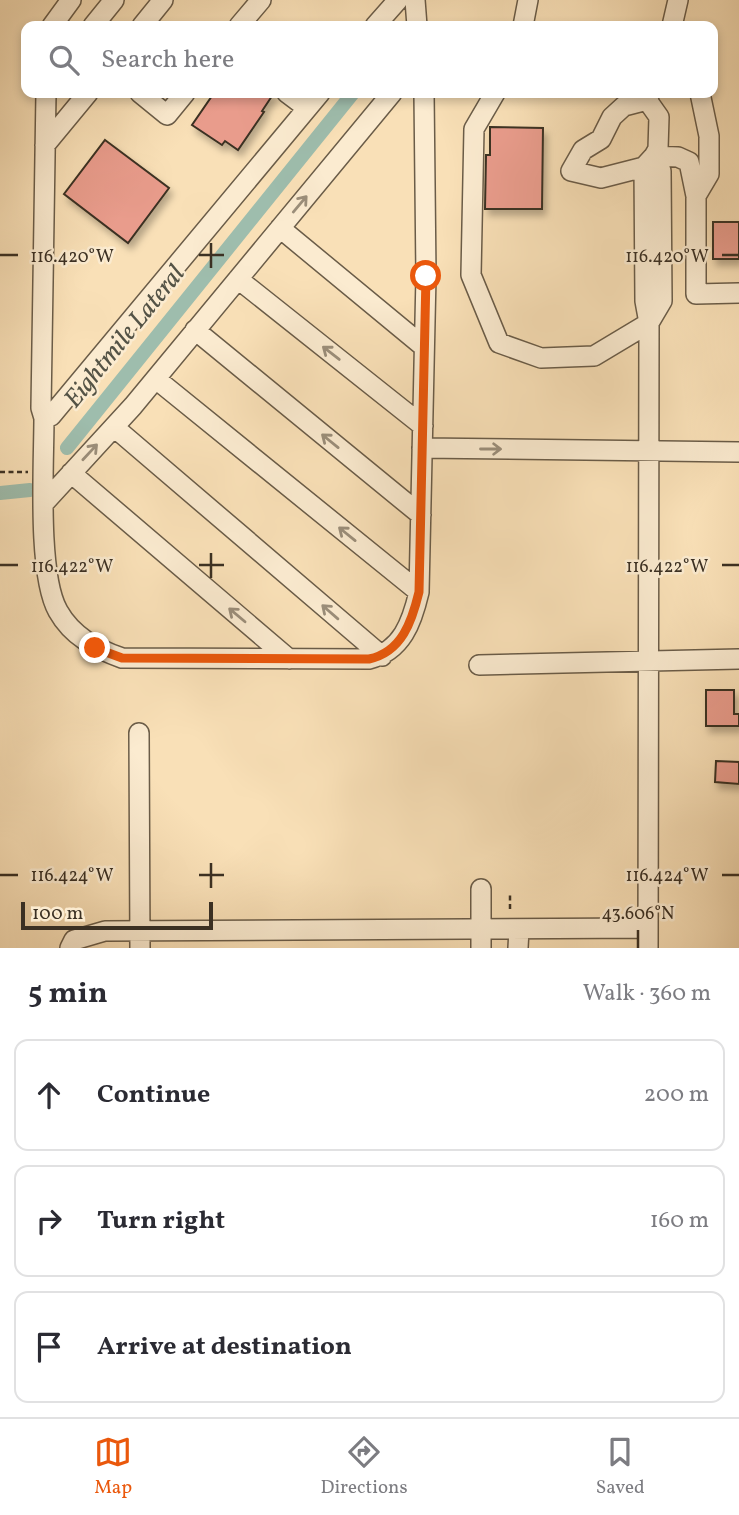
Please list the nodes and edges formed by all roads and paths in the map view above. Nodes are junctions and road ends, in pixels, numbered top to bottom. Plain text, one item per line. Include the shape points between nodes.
1 (71, 0) edge
2 (114, 0) edge
3 (163, 0) edge
4 (261, 0) edge
5 (398, 0) edge
6 (415, 0) edge
7 (528, 0) edge
8 (678, 0) edge
9 (56, 21) edge
10 (97, 21) edge
11 (146, 21) edge
12 (244, 21) edge
13 (379, 21) edge
14 (417, 21) edge
15 (524, 21) edge
16 (673, 21) edge
17 (46, 98) edge
18 (84, 98) edge
19 (146, 98) edge
20 (181, 98) edge
21 (294, 98) edge
22 (316, 98) edge
23 (387, 98) edge
24 (424, 98) edge
25 (492, 98) edge
26 (643, 98) edge
27 (649, 98) edge
28 (701, 98) edge
29 (307, 108) junction
30 (45, 145) junction
31 (649, 161) junction
32 (696, 196) junction
33 (280, 228) junction
34 (238, 279) junction
35 (739, 293) edge
36 (649, 323) junction
37 (195, 330) junction
38 (425, 347) junction
39 (156, 379) junction
40 (44, 418) junction
41 (114, 426) junction
42 (423, 426) junction
43 (422, 448) junction
44 (648, 450) junction
45 (739, 452) edge
46 (0, 472) edge
47 (28, 472) dead end
48 (71, 472) junction
49 (44, 503) junction
50 (421, 516) junction
51 (419, 592) junction
52 (382, 656) junction
53 (289, 659) junction
54 (739, 659) edge
55 (649, 660) junction
56 (480, 665) dead end
57 (139, 733) dead end
58 (481, 889) dead end
59 (510, 893) dead end
60 (510, 909) dead end
61 (648, 928) junction
62 (518, 938) edge
63 (140, 939) edge
64 (481, 939) edge
65 (70, 948) edge
66 (648, 948) edge

1 - 9 street
2 - 10 street
3 - 11 street
4 - 12 street
5 - 13 street
6 - 14 street
7 - 15 street
8 - 16 street
17 - 30 street
18 - 30 street
19 - 20 street via 167,115
21 - 29 street
22 - 29 street
33 -> 23 street
24 - 38 street
25 - 36 street via 474,129 471,275 499,343 541,358 594,356
26 - 31 street via 612,117 601,139 583,150 571,172 601,178
27 - 31 street via 659,117 658,149
28 - 32 street via 709,136 709,174
29 - 40 street via 51,416
30 - 40 street
31 - 32 street via 678,157 689,162
31 - 36 street via 661,172 662,301
32 - 35 street via 696,294
33 - 34 street
33 - 38 street
34 - 37 street
42 -> 34 street
36 - 44 street
37 - 39 street
50 -> 37 street
38 - 42 street
39 - 41 street
51 -> 39 street
40 - 49 street
48 -> 41 street
52 -> 41 street
42 - 43 street
43 -> 44 street
43 - 50 street
44 - 45 street
44 - 55 street
46 - 47 path
48 - 49 street
53 -> 48 street
49 - 53 street via 49,588 58,612 95,648 122,658
50 - 51 street
51 - 52 street via 411,624
52 - 53 street
54 - 55 street
55 - 56 street
55 - 61 street
57 - 63 street
58 - 64 street
59 - 60 path
61 - 62 street
61 - 66 street
62 - 64 street
63 - 64 street
63 - 65 street via 101,931 74,940

